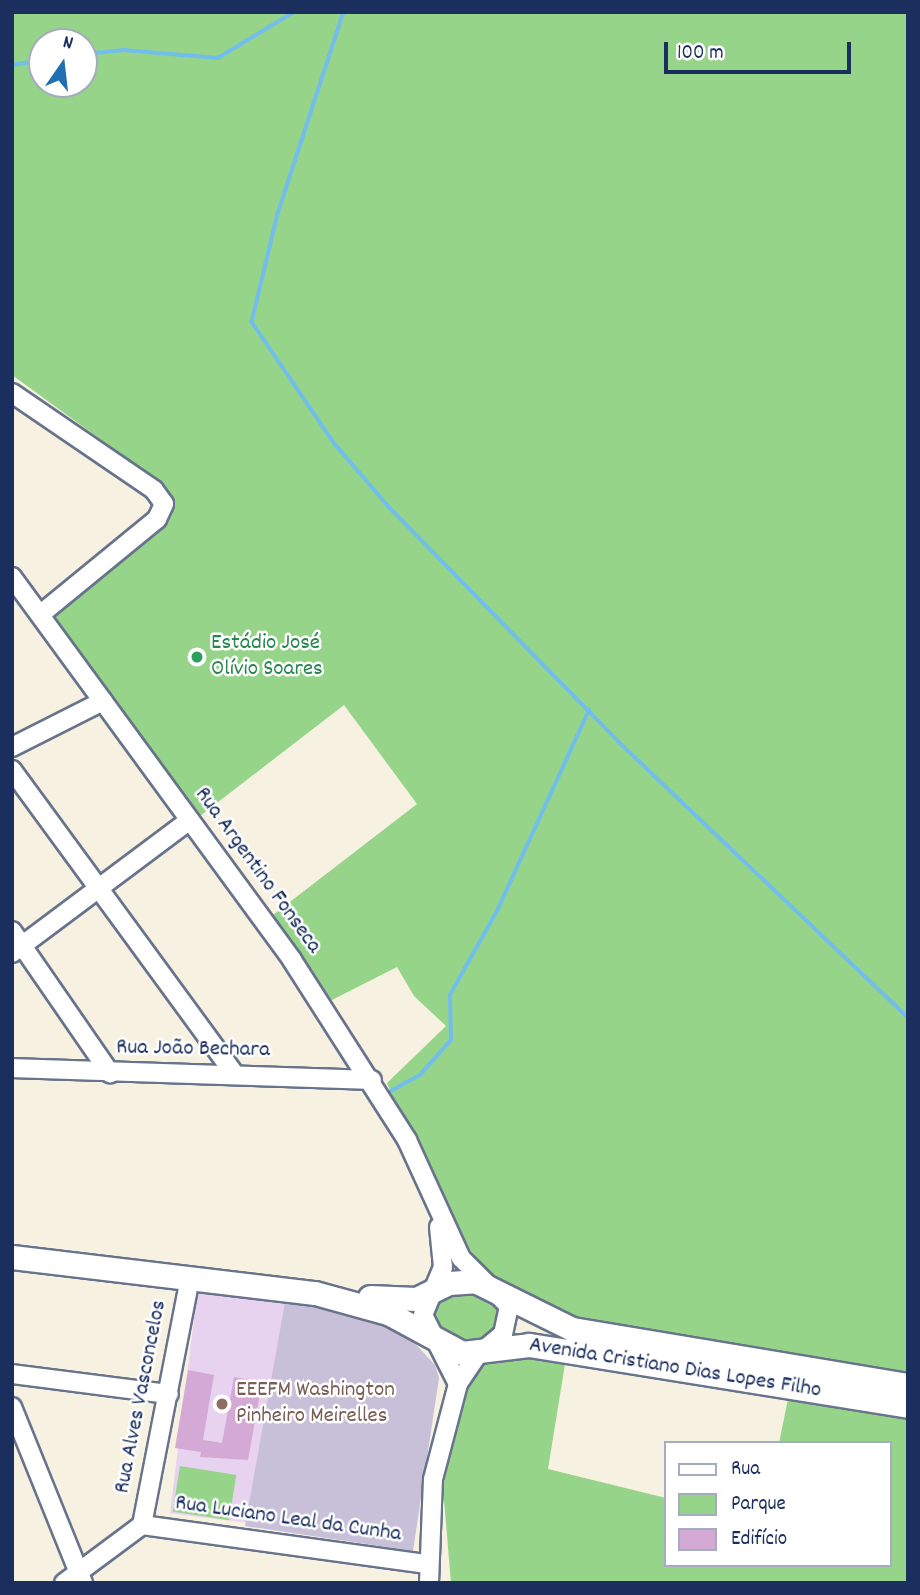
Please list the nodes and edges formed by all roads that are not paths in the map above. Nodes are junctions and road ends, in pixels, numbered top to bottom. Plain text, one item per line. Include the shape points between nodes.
1 (12, 393) edge
2 (12, 577) edge
3 (41, 614) junction
4 (103, 701) junction
5 (12, 747) edge
6 (12, 770) edge
7 (190, 820) junction
8 (95, 891) junction
9 (16, 943) edge
10 (12, 1068) edge
11 (110, 1073) junction
12 (235, 1076) junction
13 (372, 1080) junction
14 (436, 1210) junction
15 (12, 1257) edge
16 (190, 1278) junction
17 (491, 1284) junction
18 (315, 1293) junction
19 (425, 1297) junction
20 (433, 1339) junction
21 (485, 1350) junction
22 (12, 1374) edge
23 (458, 1384) junction
24 (908, 1385) edge
25 (169, 1394) junction
26 (12, 1406) edge
27 (908, 1406) edge
28 (142, 1525) junction
29 (427, 1564) junction
30 (81, 1578) edge
31 (64, 1583) edge
32 (429, 1583) edge

1 - 3 street via 154,490 164,504 157,519
2 - 3 street, Rua Argentino Fonseca
3 - 4 street, Rua Argentino Fonseca
4 - 5 street
4 - 7 street, Rua Argentino Fonseca
6 - 8 street
7 - 8 street
7 - 13 street, Rua Argentino Fonseca
8 - 9 street
8 - 12 street
9 - 11 street
10 - 11 street, Rua João Bechara
11 - 12 street, Rua João Bechara
12 - 13 street, Rua João Bechara
13 - 14 street, Rua Argentino Fonseca
14 - 17 street, Rua Argentino Fonseca via 461,1258
14 - 19 street via 443,1267
15 - 16 main road
16 - 18 main road
16 - 25 street, Rua Alves Vasconcelos
17 - 19 main road via 458,1281
17 - 21 street via 509,1313 503,1335
17 - 24 main road, Avenida Cristiano Dias Lopes Filho via 537,1317 572,1329
18 - 19 main road
18 - 20 main road, Avenida Cristiano Dias Lopes Filho via 388,1313
19 - 20 street via 423,1319
20 - 21 main road, Avenida Cristiano Dias Lopes Filho via 454,1351
20 - 23 street
21 - 23 street
21 - 27 main road, Avenida Cristiano Dias Lopes Filho via 529,1345
22 - 25 street
23 - 29 street via 433,1479
25 - 28 street, Rua Alves Vasconcelos
26 - 30 street
28 - 29 street, Rua Luciano Leal da Cunha
28 - 30 street
29 - 32 street
30 - 31 street

